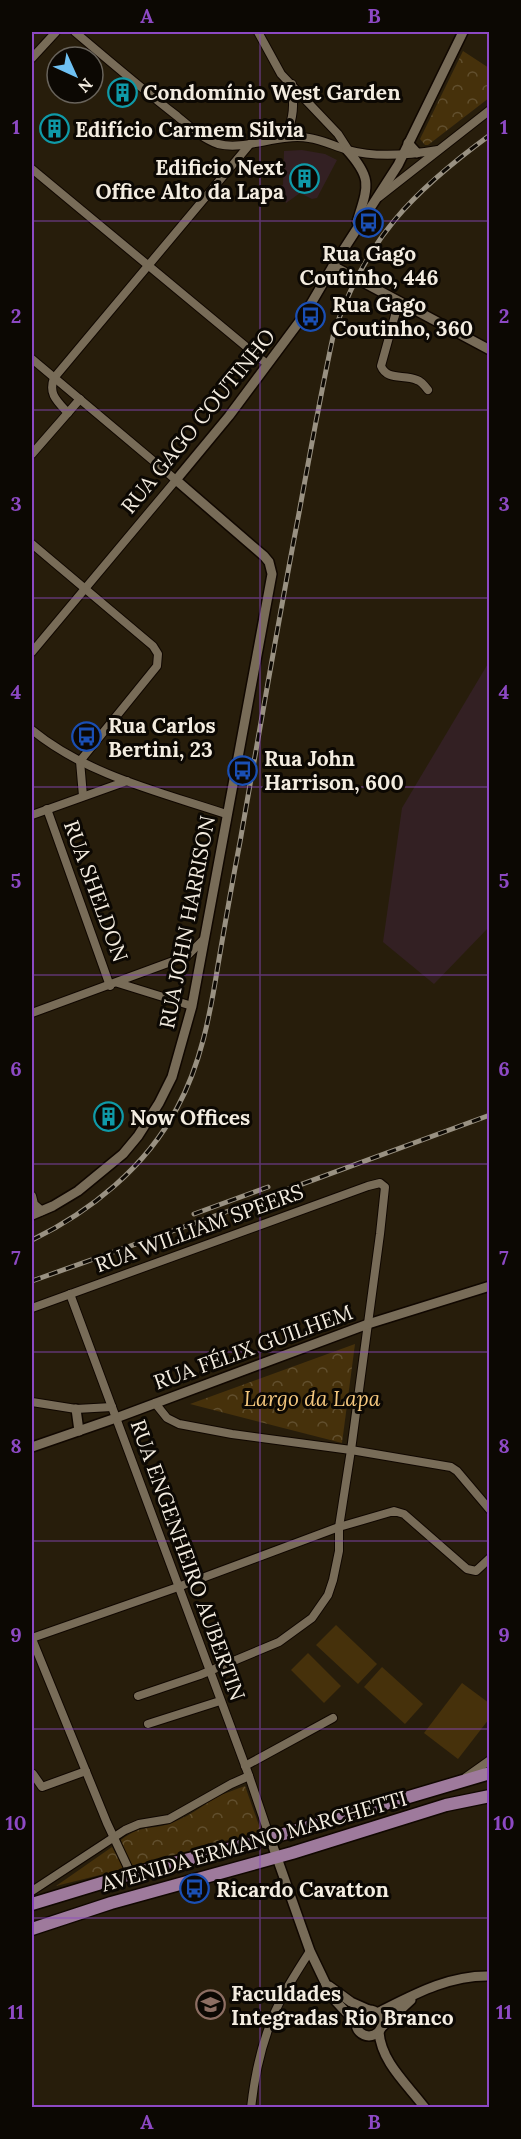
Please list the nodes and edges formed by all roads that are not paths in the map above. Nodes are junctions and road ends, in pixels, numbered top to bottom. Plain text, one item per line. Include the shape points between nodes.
1 (56, 32) edge
2 (75, 32) edge
3 (258, 32) edge
4 (459, 33) edge
5 (32, 58) edge
6 (292, 84) junction
7 (489, 111) edge
8 (286, 137) junction
9 (408, 143) junction
10 (250, 144) junction
11 (347, 150) junction
12 (438, 150) junction
13 (417, 153) junction
14 (399, 154) junction
15 (32, 169) edge
16 (376, 200) junction
17 (353, 235) junction
18 (148, 266) junction
19 (333, 266) junction
20 (399, 301) junction
21 (489, 350) edge
22 (32, 359) edge
23 (267, 364) junction
24 (54, 378) junction
25 (428, 390) dead end
26 (80, 399) junction
27 (68, 413) junction
28 (32, 454) edge
29 (176, 480) junction
30 (32, 544) edge
31 (85, 588) junction
32 (32, 652) edge
33 (32, 730) edge
34 (80, 761) junction
35 (127, 781) junction
36 (83, 796) junction
37 (47, 809) junction
38 (226, 814) junction
39 (32, 815) edge
40 (204, 939) junction
41 (114, 984) junction
42 (192, 1005) junction
43 (32, 1013) edge
44 (32, 1196) edge
45 (42, 1211) junction
46 (32, 1215) edge
47 (489, 1286) edge
48 (70, 1294) junction
49 (32, 1308) edge
50 (368, 1324) junction
51 (32, 1402) edge
52 (155, 1403) junction
53 (112, 1407) junction
54 (76, 1409) junction
55 (116, 1418) junction
56 (79, 1431) junction
57 (32, 1447) edge
58 (351, 1450) junction
59 (489, 1510) edge
60 (339, 1527) junction
61 (489, 1558) edge
62 (178, 1587) junction
63 (32, 1638) edge
64 (209, 1671) junction
65 (138, 1696) dead end
66 (220, 1701) junction
67 (333, 1718) dead end
68 (148, 1724) dead end
69 (489, 1760) edge
70 (245, 1766) junction
71 (86, 1772) junction
72 (489, 1773) edge
73 (33, 1774) dead end
74 (249, 1776) junction
75 (457, 1784) junction
76 (489, 1796) edge
77 (113, 1837) junction
78 (270, 1838) junction
79 (276, 1857) junction
80 (131, 1874) junction
81 (32, 1891) edge
82 (32, 1904) edge
83 (32, 1929) edge
84 (310, 1951) junction
85 (489, 1976) edge
86 (325, 1983) junction
87 (422, 1991) junction
88 (373, 2012) junction
89 (356, 2023) junction
90 (380, 2030) junction
91 (251, 2108) edge
92 (425, 2108) edge

1 - 5 street
2 - 10 street via 201,135 218,144
3 - 6 street via 281,74
4 - 9 street, RUA GAGO COUTINHO
6 - 8 street via 293,118
6 - 11 street via 338,134
7 - 12 street
8 - 10 street
8 - 11 street via 316,139
9 - 13 street
9 - 14 street, RUA GAGO COUTINHO
10 - 18 street
11 - 14 street
11 - 17 street via 367,180
12 - 13 street
12 - 16 street
13 - 14 street
14 - 16 street, RUA GAGO COUTINHO via 398,165
15 - 18 street
16 - 17 street, RUA GAGO COUTINHO
17 - 19 street, RUA GAGO COUTINHO
18 - 23 street
18 - 24 street
19 - 20 street
19 - 23 street, RUA GAGO COUTINHO via 305,314
20 - 21 street
20 - 25 street via 381,366 388,375 417,380
22 - 24 street
23 - 29 street, RUA GAGO COUTINHO
24 - 26 street
24 - 27 street via 53,397
26 - 27 street
26 - 29 street
27 - 28 street
29 - 31 street, RUA GAGO COUTINHO
29 - 38 street, RUA JOHN HARRISON via 264,556 272,574
30 - 31 street
31 - 32 street, RUA GAGO COUTINHO
31 - 34 street via 153,646 158,660 150,676
33 - 34 street
34 - 35 street
34 - 36 street
35 - 36 street
35 - 38 street
36 - 37 street
37 - 39 street
37 - 41 street, RUA SHELDON
38 - 40 street, RUA JOHN HARRISON
40 - 41 street via 187,956
40 - 42 street, RUA JOHN HARRISON
41 - 42 street
41 - 43 street
42 - 45 street, RUA JOHN HARRISON via 172,1077 138,1136 105,1170
44 - 45 street
45 - 46 street, RUA JOHN HARRISON
47 - 50 street, RUA FÉLIX GUILHEM
48 - 49 street, RUA WILLIAM SPEERS
48 - 50 street, RUA WILLIAM SPEERS via 380,1183 386,1192
48 - 53 street, RUA ENGENHEIRO AUBERTIN
50 - 52 street, RUA FÉLIX GUILHEM
50 - 58 street
51 - 54 street
52 - 55 street, RUA FÉLIX GUILHEM
52 - 58 street via 167,1418 179,1424
53 - 54 street
53 - 55 street, RUA ENGENHEIRO AUBERTIN
54 - 56 street
55 - 56 street, RUA FÉLIX GUILHEM
55 - 62 street, RUA ENGENHEIRO AUBERTIN
56 - 57 street, RUA FÉLIX GUILHEM
58 - 59 street via 452,1467
58 - 60 street
60 - 61 street via 400,1511 467,1569 476,1571
60 - 62 street
60 - 64 street via 333,1580 312,1618 279,1642
62 - 63 street
62 - 64 street, RUA ENGENHEIRO AUBERTIN
63 - 71 street
64 - 65 street
64 - 66 street, RUA ENGENHEIRO AUBERTIN
66 - 68 street
66 - 70 street, RUA ENGENHEIRO AUBERTIN
67 - 70 street
69 - 75 street
70 - 74 street, RUA ENGENHEIRO AUBERTIN
71 - 73 street via 42,1787
71 - 77 street
72 - 75 main road, AVENIDA ERMANO MARCHETTI
74 - 77 street via 169,1819 139,1824
74 - 78 street, RUA ENGENHEIRO AUBERTIN
75 - 78 main road, AVENIDA ERMANO MARCHETTI
76 - 79 main road, AVENIDA ERMANO MARCHETTI via 446,1805
77 - 80 street
77 - 81 street
78 - 79 street
78 - 80 main road, AVENIDA ERMANO MARCHETTI
79 - 83 main road, AVENIDA ERMANO MARCHETTI
79 - 84 street
80 - 82 main road, AVENIDA ERMANO MARCHETTI
84 - 86 street
84 - 91 street via 267,2030
85 - 87 street via 456,1979
86 - 88 street
86 - 89 street via 340,2008
87 - 88 street
87 - 90 street
88 - 89 street via 359,2015
88 - 90 street via 381,2019
89 - 90 street via 366,2036
90 - 92 street via 381,2049

